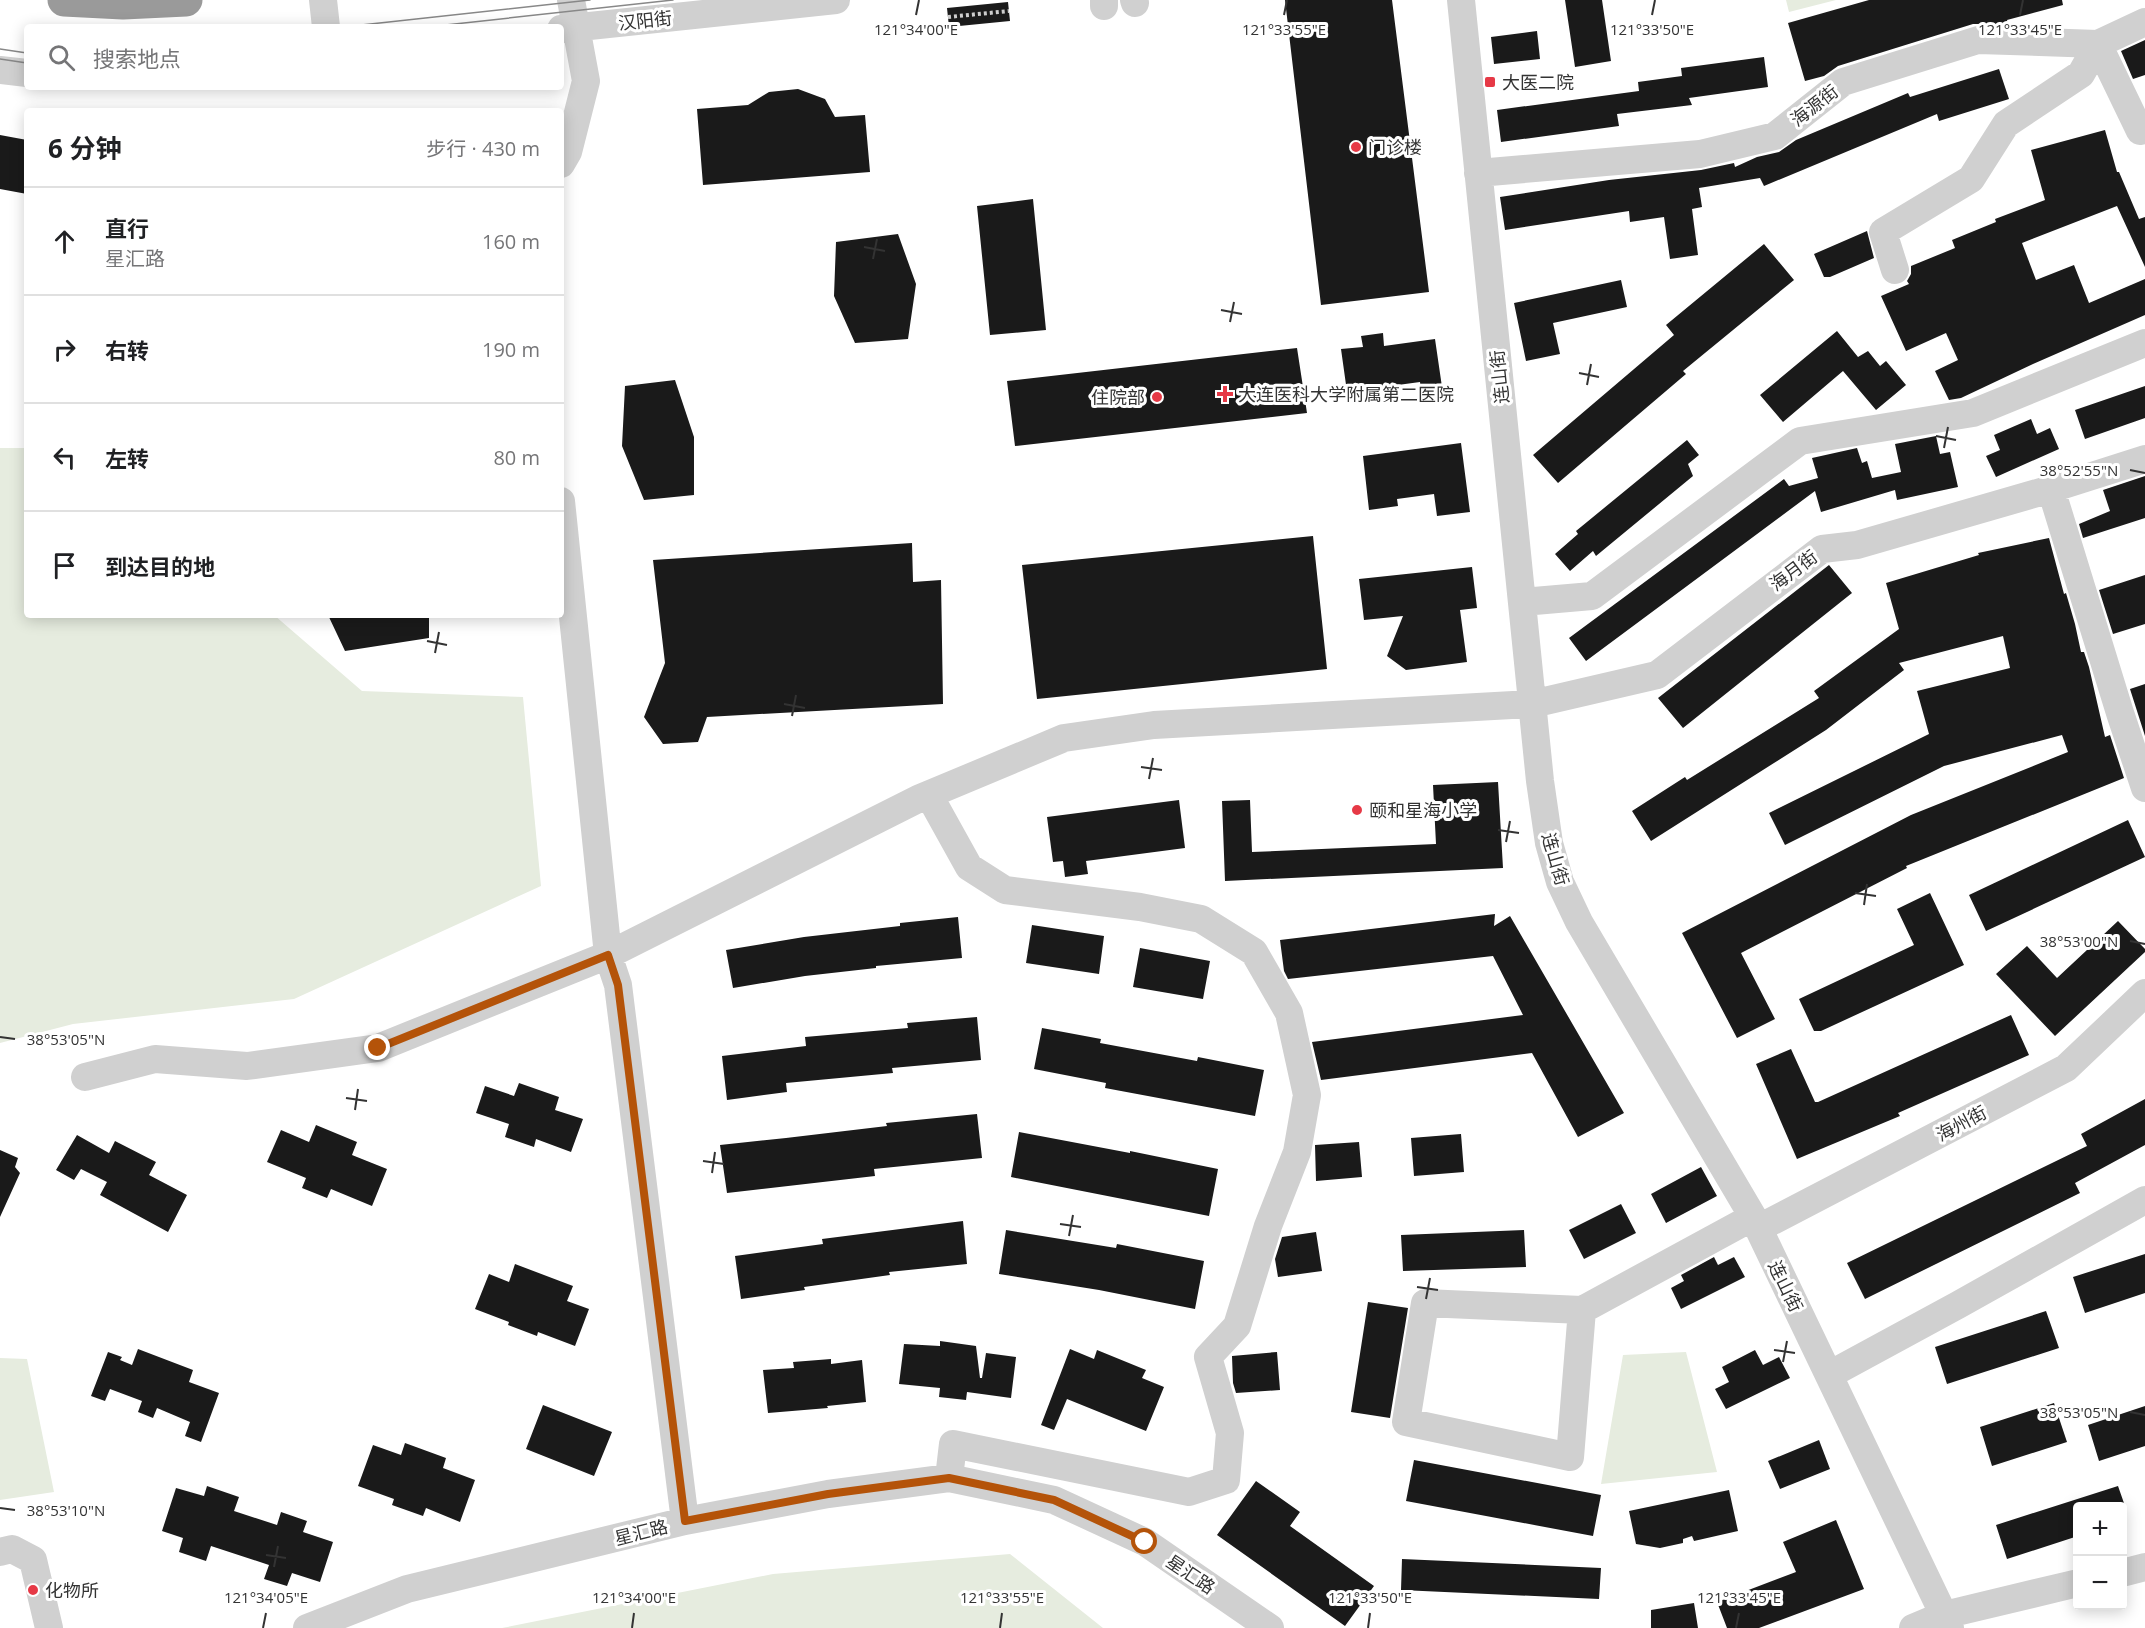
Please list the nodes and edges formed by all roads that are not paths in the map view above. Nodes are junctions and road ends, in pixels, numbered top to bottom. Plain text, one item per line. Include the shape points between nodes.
1 (64, 0) edge
2 (186, 0) edge
3 (323, 0) edge
4 (571, 0) edge
5 (836, 0) edge
6 (1461, 0) edge
7 (2145, 22) edge
8 (326, 24) edge
9 (568, 28) edge
10 (2098, 44) junction
11 (0, 70) edge
12 (24, 73) edge
13 (2145, 130) edge
14 (564, 159) edge
15 (1478, 173) junction
16 (1895, 270) dead end
17 (2145, 343) edge
18 (2145, 459) edge
19 (2051, 489) junction
20 (564, 530) edge
21 (1522, 602) junction
22 (1532, 705) junction
23 (2145, 788) edge
24 (929, 795) junction
25 (608, 955) junction
26 (2145, 993) edge
27 (85, 1077) dead end
28 (2145, 1200) edge
29 (1756, 1223) junction
30 (1582, 1310) junction
31 (1829, 1375) junction
32 (949, 1478) junction
33 (685, 1521) junction
34 (0, 1552) edge
35 (2145, 1567) edge
36 (2127, 1571) edge
37 (2073, 1584) edge
38 (1947, 1621) edge
39 (50, 1628) edge
40 (307, 1628) edge
41 (1270, 1628) edge
42 (1913, 1628) edge

1 - 2 highway
3 - 8 street
4 - 9 street
5 - 9 street, 汉阳街
6 - 15 street, 连山街
7 - 10 street, 海源街
9 - 14 street via 586,81
10 - 13 street via 2140,131
10 - 15 street, 海源街 via 1978,40 1843,82 1775,136 1700,154
10 - 16 street via 2081,74 2006,124 1971,179 1883,232
11 - 12 street
15 - 21 street, 连山街
17 - 21 street via 1973,413 1800,441 1592,596
18 - 19 street, 海月街
19 - 22 street, 海月街 via 1857,545 1822,549 1657,675
19 - 23 street
20 - 25 street
21 - 22 street, 连山街
22 - 24 street, 海月街 via 1154,725 1064,738
22 - 29 street, 连山街 via 1549,843 1560,882 1579,922
24 - 25 street, 海月街
24 - 32 street via 969,867 1005,890 1201,919 1254,952 1289,1013 1307,1095 1297,1152 1268,1226 1237,1326 1208,1357 1230,1433 1226,1480 1189,1492 953,1444
25 - 27 street, 海月街 via 378,1048 247,1066 155,1059
25 - 33 street via 618,985
26 - 29 street, 海州街 via 2066,1068
28 - 31 street
29 - 30 street, 海州街
29 - 31 street, 连山街
30 - 30 street via 1425,1303 1407,1422 1570,1457
31 - 38 street, 连山街
32 - 33 street, 星汇路 via 828,1494
32 - 41 street, 星汇路 via 1054,1500 1145,1542
33 - 40 street, 星汇路 via 407,1589
34 - 39 street via 12,1549 33,1560
35 - 36 street
37 - 38 street
38 - 42 street

